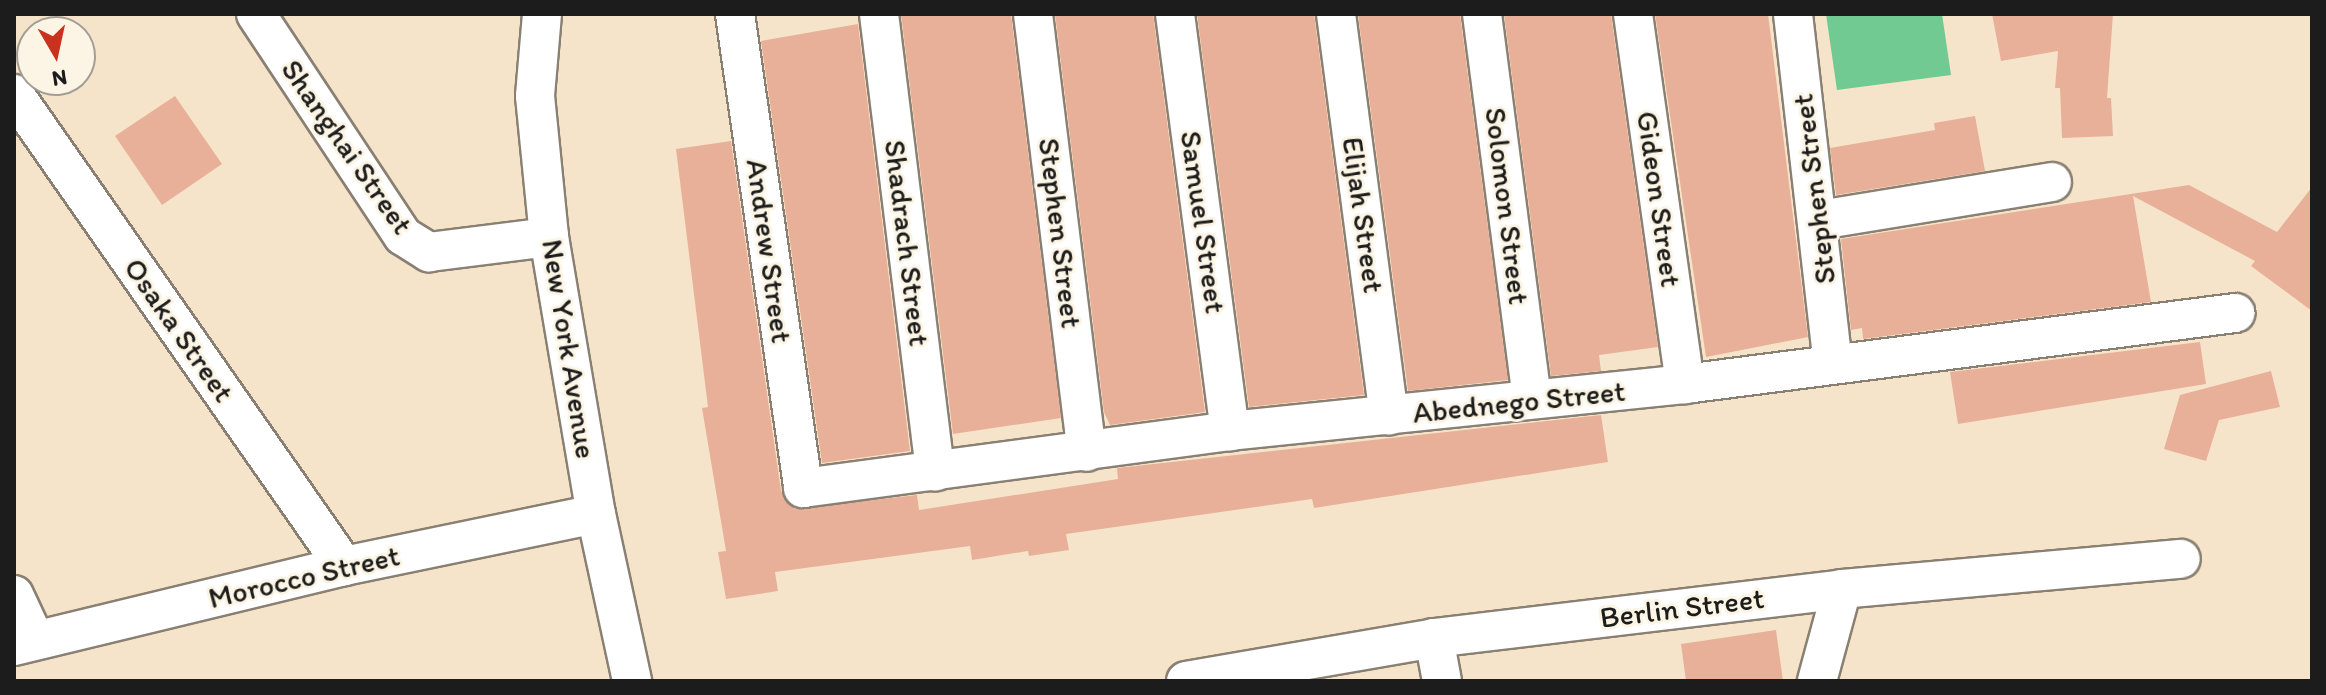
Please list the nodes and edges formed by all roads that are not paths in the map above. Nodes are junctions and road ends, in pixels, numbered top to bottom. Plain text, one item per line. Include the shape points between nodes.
1 (256, 14) edge
2 (542, 14) edge
3 (735, 14) edge
4 (879, 14) edge
5 (1033, 14) edge
6 (1175, 14) edge
7 (1336, 14) edge
8 (1482, 14) edge
9 (1633, 14) edge
10 (1793, 14) edge
11 (14, 94) edge
12 (2052, 182) dead end
13 (1820, 220) junction
14 (549, 237) junction
15 (2235, 313) dead end
16 (1833, 364) junction
17 (1685, 384) junction
18 (1532, 398) junction
19 (1389, 416) junction
20 (1230, 431) junction
21 (1087, 452) junction
22 (935, 472) junction
23 (803, 488) joint
24 (596, 514) junction
25 (2181, 559) dead end
26 (344, 566) junction
27 (1842, 589) junction
28 (14, 595) edge
29 (1434, 638) junction
30 (24, 643) edge
31 (632, 681) edge
32 (1186, 681) edge
33 (1442, 681) edge
34 (1817, 681) edge

1 - 14 street, Shanghai Street via 403,236 429,252
2 - 14 street, New York Avenue via 535,96
3 - 23 street, Andrew Street
4 - 22 street, Shadrach Street
5 - 21 street, Stephen Street
6 - 20 street, Samuel Street
7 - 19 street, Elijah Street
8 - 18 street, Solomon Street
9 - 17 street, Gideon Street
10 - 13 street, Stephen Street
11 - 26 street, Osaka Street
12 - 13 street
13 - 16 street, Stephen Street
14 - 24 street, New York Avenue
15 - 16 street, Abednego Street
16 - 17 street, Abednego Street
17 - 18 street, Abednego Street
18 - 19 street, Abednego Street
19 - 20 street, Abednego Street
20 - 21 street, Abednego Street
21 - 22 street, Abednego Street
22 - 23 street, Abednego Street
24 - 26 street, Morocco Street
24 - 31 street, New York Avenue
25 - 27 street, Berlin Street
26 - 30 street, Morocco Street
27 - 29 street, Berlin Street
27 - 34 street
28 - 30 street
29 - 32 street, Berlin Street
29 - 33 street

